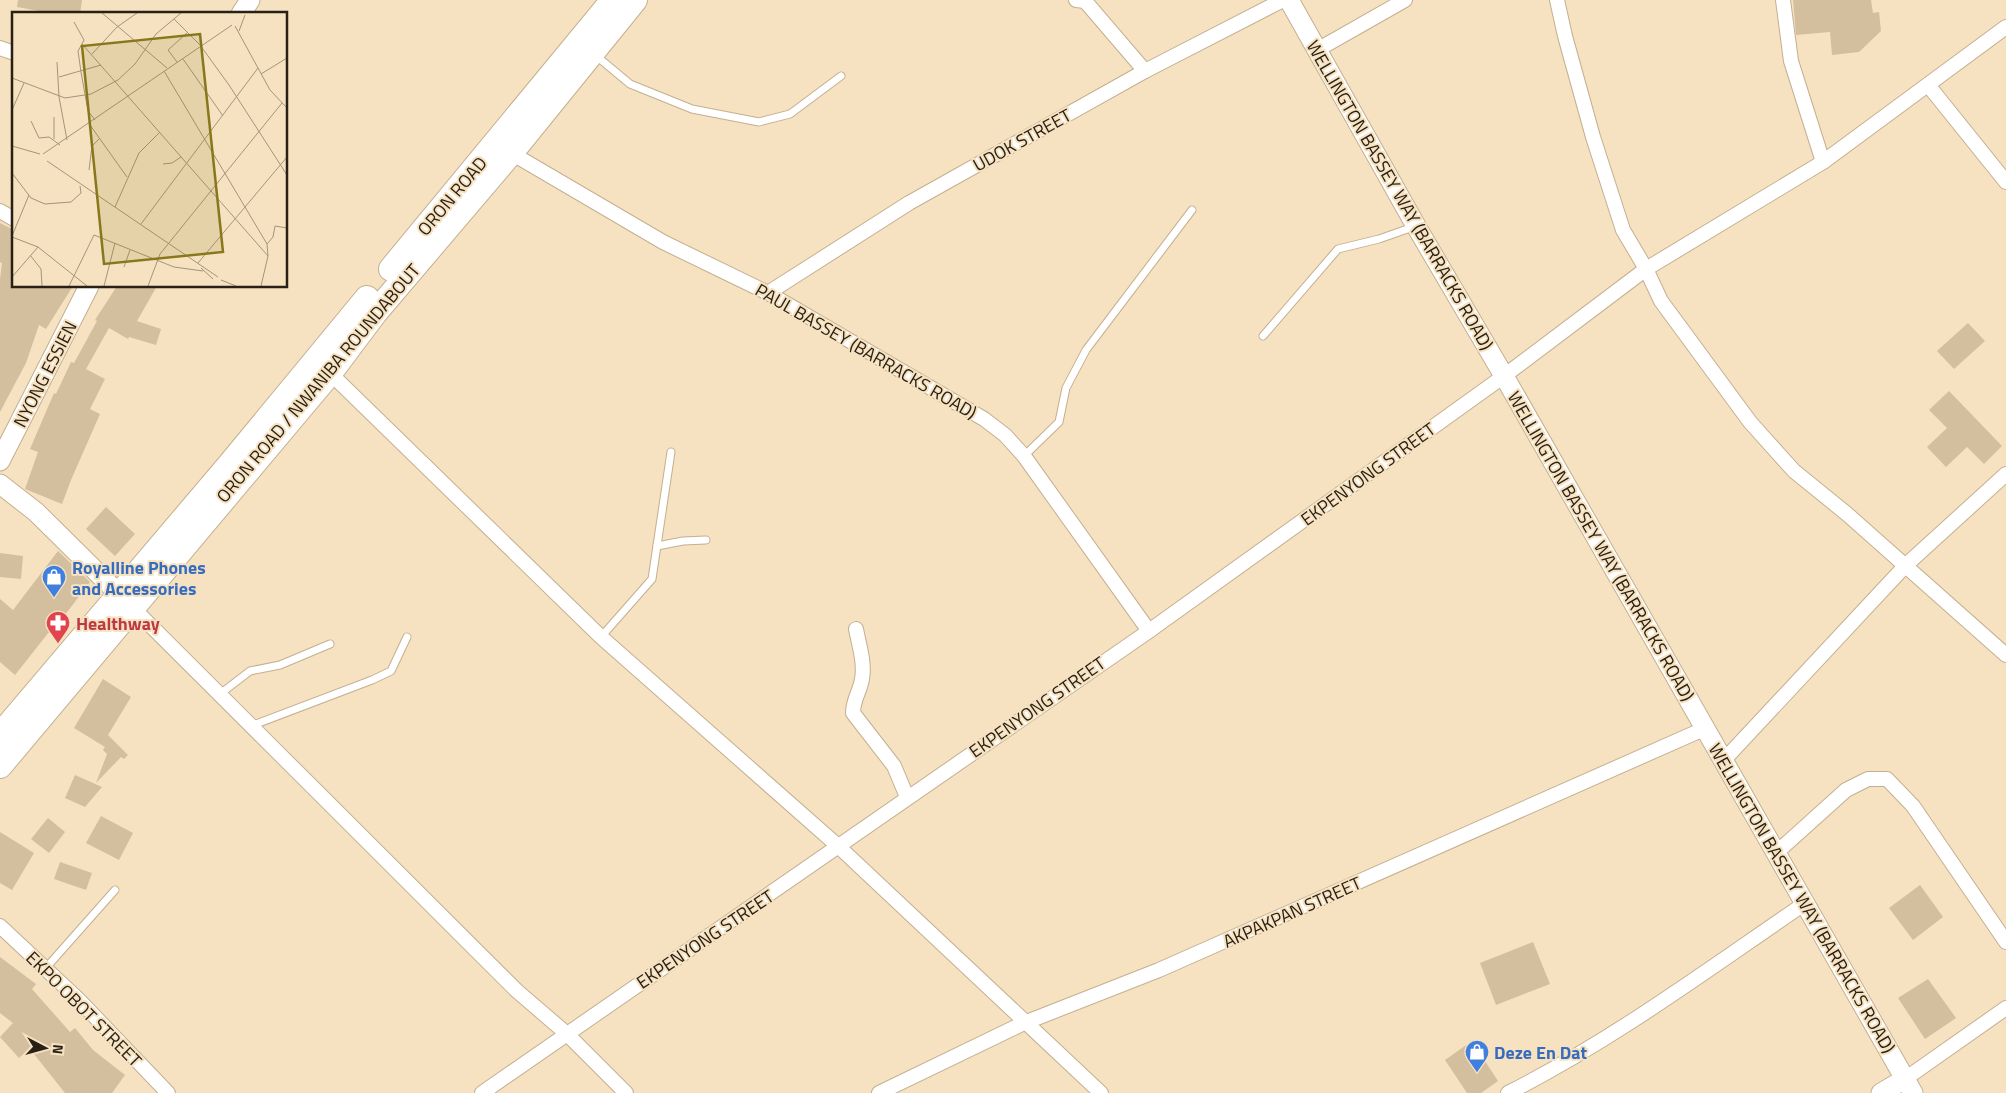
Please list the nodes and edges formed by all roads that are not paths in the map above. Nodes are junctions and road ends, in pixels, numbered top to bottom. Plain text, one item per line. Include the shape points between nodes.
1 (250, 0) edge
2 (613, 0) edge
3 (636, 0) edge
4 (1076, 0) edge
5 (1283, 0) edge
6 (1288, 0) edge
7 (1405, 0) edge
8 (1557, 0) edge
9 (1783, 0) edge
10 (243, 12) edge
11 (2006, 27) edge
12 (0, 48) edge
13 (1317, 50) junction
14 (12, 52) edge
15 (592, 53) junction
16 (1145, 71) junction
17 (840, 76) dead end
18 (1928, 85) junction
19 (511, 153) junction
20 (1822, 162) junction
21 (2006, 182) edge
22 (1192, 210) dead end
23 (0, 211) edge
24 (12, 218) edge
25 (1416, 226) junction
26 (1646, 269) junction
27 (88, 288) edge
28 (768, 293) junction
29 (1263, 336) dead end
30 (330, 372) junction
31 (1504, 376) junction
32 (671, 452) dead end
33 (1024, 456) junction
34 (0, 461) edge
35 (2006, 474) edge
36 (0, 484) edge
37 (706, 540) dead end
38 (657, 546) junction
39 (1906, 565) junction
40 (126, 600) junction
41 (856, 629) dead end
42 (1149, 630) junction
43 (407, 637) dead end
44 (601, 637) junction
45 (330, 644) dead end
46 (2006, 655) edge
47 (220, 694) junction
48 (251, 726) junction
49 (1706, 728) junction
50 (0, 736) edge
51 (1724, 760) junction
52 (0, 766) edge
53 (907, 797) junction
54 (838, 846) junction
55 (1776, 853) junction
56 (115, 890) dead end
57 (1804, 904) junction
58 (0, 926) edge
59 (2006, 942) edge
60 (44, 969) junction
61 (2006, 1008) edge
62 (1024, 1023) junction
63 (567, 1034) junction
64 (1909, 1086) edge
65 (168, 1093) edge
66 (482, 1093) edge
67 (626, 1093) edge
68 (879, 1093) edge
69 (1101, 1093) edge
70 (1508, 1093) edge
71 (1881, 1093) edge

1 - 10 main road
2 - 40 highway, ORON ROAD via 230,464
3 - 15 highway, ORON ROAD / NWANIBA ROUNDABOUT
4 - 16 street via 1085,1
5 - 16 street, UDOK STREET
6 - 13 main road, WELLINGTON BASSEY WAY (BARRACKS ROAD)
7 - 13 street
8 - 26 street via 1593,137 1620,221
9 - 20 street via 1791,61
11 - 18 street, EKPENYONG STREET
12 - 14 street
13 - 25 main road, WELLINGTON BASSEY WAY (BARRACKS ROAD)
15 - 17 lane via 630,84 692,109 759,122 790,114
15 - 19 highway, ORON ROAD / NWANIBA ROUNDABOUT
16 - 28 street, UDOK STREET via 909,203
18 - 20 street, EKPENYONG STREET
18 - 21 street
19 - 28 street, PAUL BASSEY (BARRACKS ROAD) via 663,242
19 - 30 highway, ORON ROAD / NWANIBA ROUNDABOUT via 375,313
20 - 26 street, EKPENYONG STREET
22 - 33 lane via 1086,350 1066,388 1058,422
23 - 24 street
25 - 29 lane via 1338,249
25 - 31 main road, WELLINGTON BASSEY WAY (BARRACKS ROAD)
26 - 31 street, EKPENYONG STREET
26 - 39 street via 1661,301 1750,422 1794,471
27 - 34 main road, NYONG ESSIEN
28 - 33 street, PAUL BASSEY (BARRACKS ROAD) via 984,419 1005,435
30 - 40 highway, ORON ROAD / NWANIBA ROUNDABOUT
30 - 44 street
31 - 42 street, EKPENYONG STREET
31 - 49 main road, WELLINGTON BASSEY WAY (BARRACKS ROAD)
32 - 38 lane
33 - 42 street, PAUL BASSEY (BARRACKS ROAD)
35 - 39 street
36 - 40 main road via 36,512
37 - 38 lane
38 - 44 lane via 652,579
39 - 46 street
39 - 51 street
40 - 47 street
40 - 50 highway, ORON ROAD
40 - 52 highway, ORON ROAD / NWANIBA ROUNDABOUT
41 - 53 street via 863,662 862,681 853,702 853,713 894,766
42 - 53 street, EKPENYONG STREET
43 - 48 lane via 391,670
44 - 54 street
45 - 47 lane via 280,665 250,671
47 - 48 street
48 - 63 street via 517,990
49 - 51 main road, WELLINGTON BASSEY WAY (BARRACKS ROAD)
49 - 62 street, AKPAKPAN STREET via 1159,970
51 - 55 main road, WELLINGTON BASSEY WAY (BARRACKS ROAD)
53 - 54 street, EKPENYONG STREET
54 - 62 street
54 - 63 street, EKPENYONG STREET
55 - 57 main road, WELLINGTON BASSEY WAY (BARRACKS ROAD)
55 - 59 street via 1846,790 1868,779 1887,780 1913,806
56 - 60 lane
57 - 64 main road, WELLINGTON BASSEY WAY (BARRACKS ROAD)
57 - 70 street via 1635,1019 1553,1070
58 - 60 street, EKPO OBOT STREET
60 - 65 street, EKPO OBOT STREET via 79,1000
61 - 64 street
62 - 68 street, AKPAKPAN STREET
62 - 69 street
63 - 66 street, EKPENYONG STREET
63 - 67 street
64 - 71 main road

